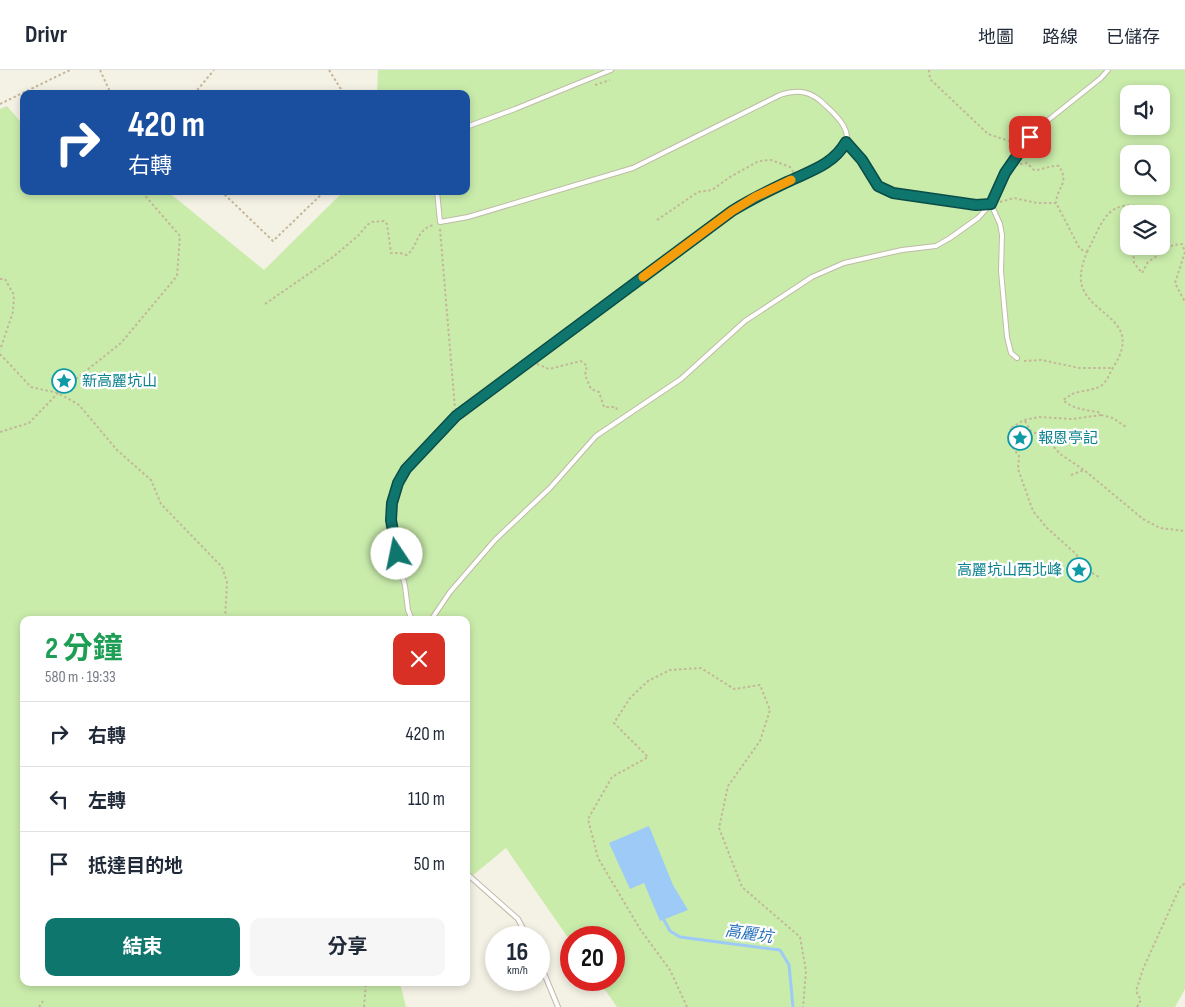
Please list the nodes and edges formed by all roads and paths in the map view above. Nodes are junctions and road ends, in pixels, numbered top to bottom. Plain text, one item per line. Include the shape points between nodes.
1 (70, 70) edge
2 (100, 70) edge
3 (214, 70) edge
4 (329, 70) edge
5 (611, 70) edge
6 (929, 70) edge
7 (1108, 70) edge
8 (29, 90) edge
9 (109, 90) edge
10 (197, 90) edge
11 (342, 90) edge
12 (20, 94) edge
13 (0, 104) edge
14 (470, 126) edge
15 (846, 142) junction
16 (1023, 145) junction
17 (1005, 173) junction
18 (796, 177) junction
19 (144, 195) edge
20 (225, 195) edge
21 (321, 195) edge
22 (437, 195) edge
23 (1056, 203) junction
24 (991, 204) junction
25 (1120, 206) edge
26 (657, 220) dead end
27 (440, 222) junction
28 (1170, 247) edge
29 (1087, 252) junction
30 (1134, 255) edge
31 (1158, 255) edge
32 (0, 279) edge
33 (1185, 302) edge
34 (265, 304) dead end
35 (0, 350) edge
36 (0, 354) edge
37 (1017, 358) joint
38 (530, 361) junction
39 (1113, 368) junction
40 (58, 393) junction
41 (1101, 415) junction
42 (456, 416) junction
43 (621, 419) junction
44 (1024, 420) junction
45 (1126, 427) dead end
46 (1011, 428) junction
47 (1031, 431) junction
48 (0, 432) edge
49 (1084, 470) junction
50 (1070, 475) dead end
51 (1185, 532) edge
52 (1099, 577) dead end
53 (226, 616) edge
54 (410, 616) edge
55 (434, 616) edge
56 (470, 877) edge
57 (1185, 884) edge
58 (522, 926) edge
59 (366, 986) edge
60 (550, 988) edge
61 (44, 1001) dead end
62 (39, 1007) edge
63 (364, 1007) edge
64 (558, 1007) edge
65 (687, 1007) edge
66 (804, 1007) edge
67 (1136, 1007) edge

1 - 8 path
2 - 9 path
3 - 10 path
4 - 11 path
5 - 14 lane
6 - 16 path via 930,79 988,134
7 - 16 lane via 1037,129
12 - 13 path
15 - 18 lane via 830,162
15 - 24 lane via 878,186 893,193 976,205
15 - 27 lane via 844,127 820,99 808,92 793,91 619,173 468,217
16 - 17 lane
17 - 23 path via 1014,165 1023,163 1030,164 1034,170 1059,166 1065,174
17 - 24 lane
18 - 26 path via 790,167 771,160 759,161 712,190 698,192
18 - 38 lane via 732,211
19 - 40 path via 180,236 177,276 121,343
20 - 21 path via 273,241
22 - 27 lane
23 - 24 path via 1014,198
23 - 29 path via 1080,248
24 - 37 lane via 1002,235 1001,271 1007,336 1011,353
24 - 43 lane via 978,218 936,246 844,263 812,277 745,321 680,379
25 - 29 path via 1106,216
27 - 34 path via 420,233 407,255 391,253 387,224 384,221 372,222 333,257
27 - 42 path
28 - 33 path via 1182,244 1185,252 1175,283
29 - 39 path via 1082,264 1081,282 1086,294 1121,332 1124,346
30 - 31 path via 1134,263 1142,274 1148,262
32 - 35 path via 5,279 14,295 13,312
36 - 40 path via 31,387
37 - 39 path via 1080,368
38 - 42 lane
38 - 43 path via 549,369 581,361 587,366 585,375 590,389 600,392 604,407 616,407
39 - 41 path via 1098,388 1072,394 1062,400 1069,406
40 - 48 path via 30,423
40 - 53 path via 79,404 117,450 151,480 161,504 222,567 227,582
41 - 44 path
41 - 45 path
42 - 54 lane via 406,469 392,503 393,538
43 - 55 lane via 596,436 550,488 495,540
44 - 46 path
44 - 47 path
46 - 47 path
46 - 52 path via 1011,445 1019,456 1018,469 1032,511 1076,554 1087,570
47 - 49 path via 1046,438 1060,454
49 - 50 path
49 - 51 path via 1144,519 1160,528
56 - 58 lane via 518,919
57 - 67 path via 1181,885 1143,969 1136,992 1140,1000
59 - 63 path
60 - 64 lane
61 - 62 path
65 - 66 path via 670,970 640,929 598,858 588,820 612,777 648,757 614,722 630,698 648,682 670,670 701,668 734,689 760,685 770,710 760,741 728,786 718,828 742,887 800,937 806,971

